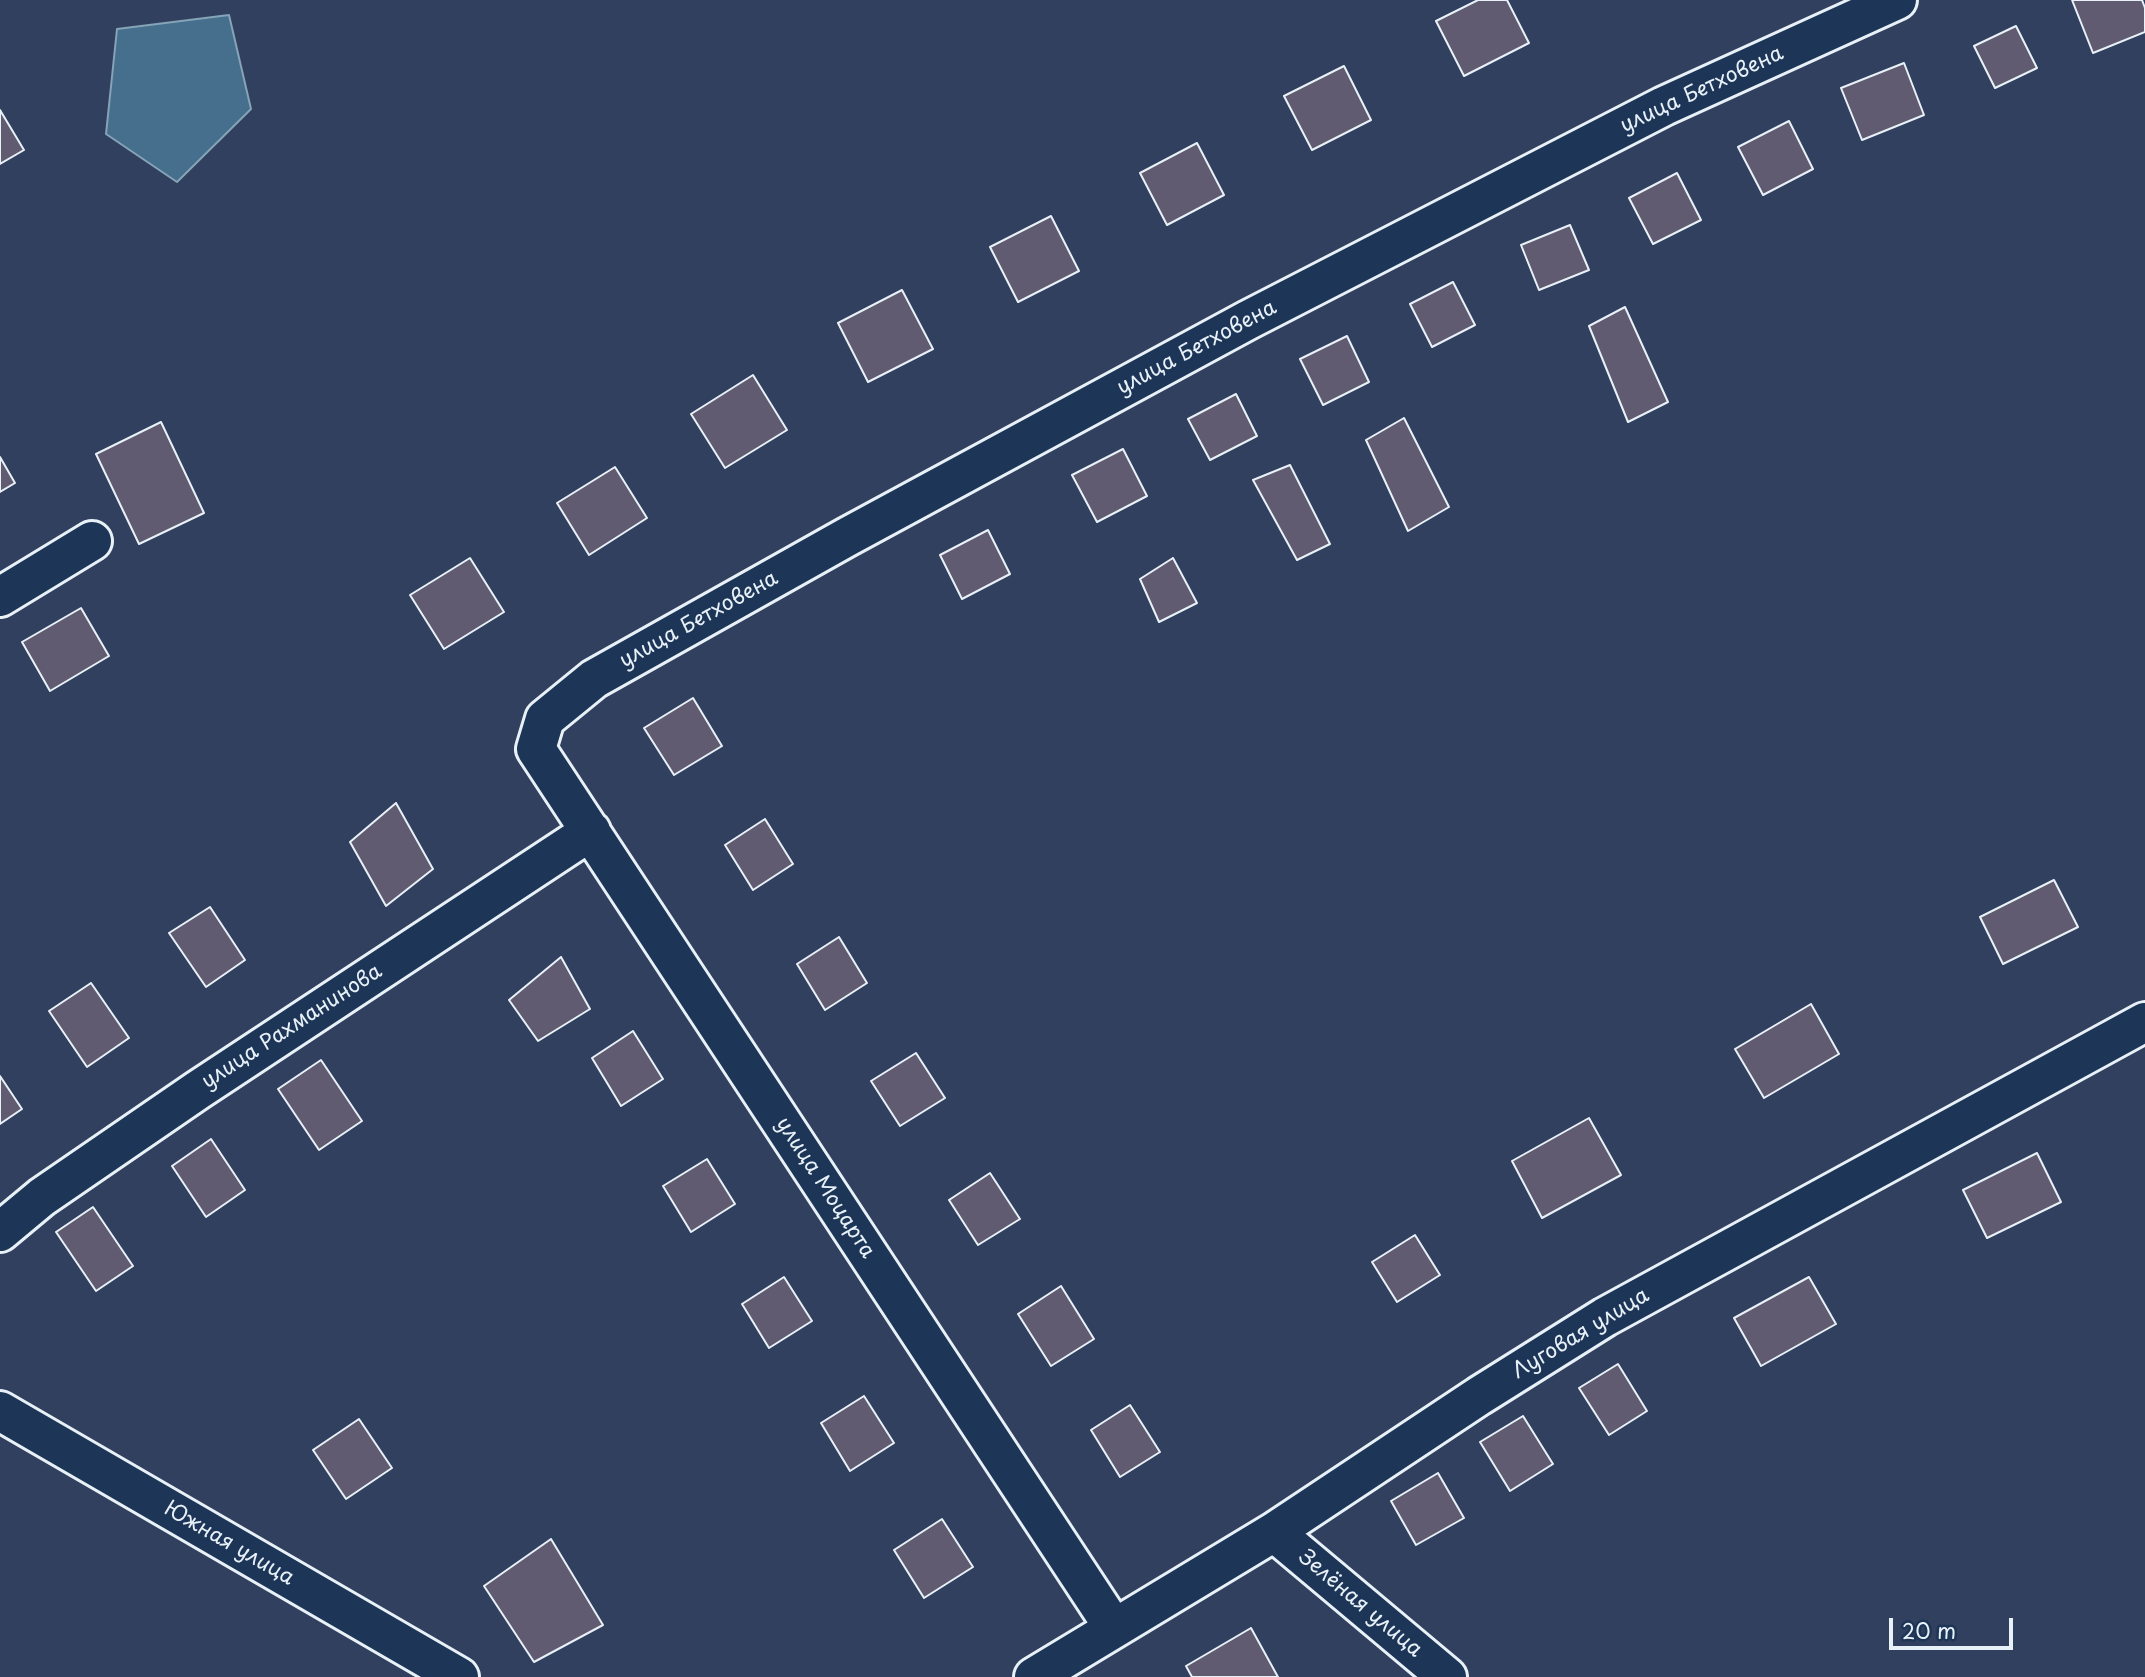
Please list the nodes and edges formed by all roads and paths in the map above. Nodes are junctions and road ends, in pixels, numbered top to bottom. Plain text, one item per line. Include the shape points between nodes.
1 (1897, 0) edge
2 (92, 541) dead end
3 (0, 597) edge
4 (536, 749) joint
5 (591, 831) junction
6 (2145, 1022) edge
7 (0, 1232) edge
8 (0, 1411) edge
9 (1274, 1532) junction
10 (1114, 1628) junction
11 (459, 1677) edge
12 (1034, 1677) edge
13 (1447, 1677) edge

1 - 4 street, улица Бетховена via 1664,106 1248,320 847,537 594,679 545,719
2 - 3 street
4 - 5 street, улица Моцарта
5 - 7 street, улица Рахманинова via 198,1090 42,1197
5 - 10 street, улица Моцарта
6 - 9 street, Луговая улица via 1605,1317
8 - 11 street, Южная улица
9 - 10 street, Луговая улица
9 - 13 street, Зелёная улица
10 - 12 street, Луговая улица

